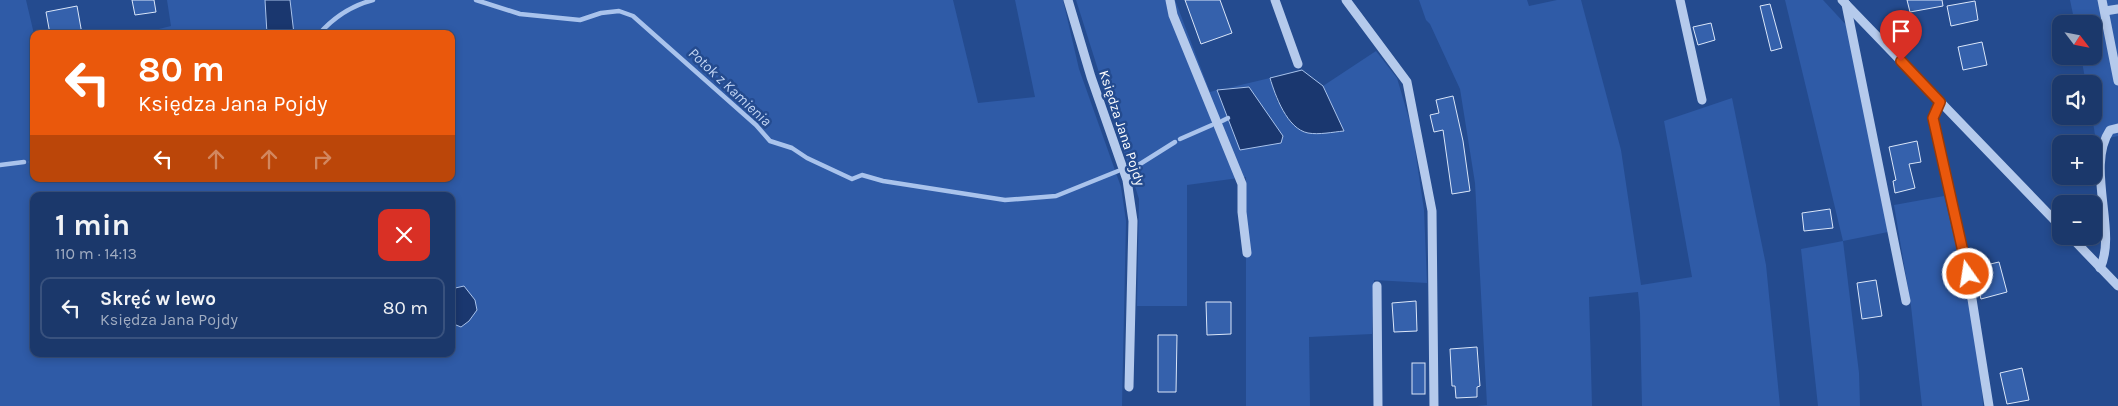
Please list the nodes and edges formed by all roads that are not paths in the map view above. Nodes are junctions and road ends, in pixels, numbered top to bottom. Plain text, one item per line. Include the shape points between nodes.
1 (1068, 0) edge
2 (1170, 0) edge
3 (1274, 0) edge
4 (1346, 0) edge
5 (1680, 0) edge
6 (2102, 0) edge
7 (1844, 2) edge
8 (2118, 9) edge
9 (2104, 11) junction
10 (1298, 64) dead end
11 (2116, 64) edge
12 (2118, 81) edge
13 (1702, 100) dead end
14 (1940, 102) junction
15 (2114, 129) edge
16 (2052, 218) edge
17 (2078, 245) edge
18 (1247, 253) dead end
19 (2100, 268) junction
20 (1377, 286) dead end
21 (2118, 286) edge
22 (1906, 301) dead end
23 (1129, 387) dead end
24 (1378, 406) edge
25 (1434, 406) edge
26 (1989, 406) edge

1 - 23 street, Księdza Jana Pojdy via 1130,194 1133,221
2 - 18 street via 1242,184
3 - 10 street
4 - 25 street via 1407,82 1432,211
5 - 13 street
6 - 9 street
7 - 14 street
7 - 22 street
8 - 9 street
9 - 11 street
11 - 12 street
14 - 16 street
14 - 26 street via 1933,118 1968,274
15 - 19 street via 2104,139 2103,156 2114,241 2109,258
17 - 19 street
19 - 21 street
20 - 24 street

